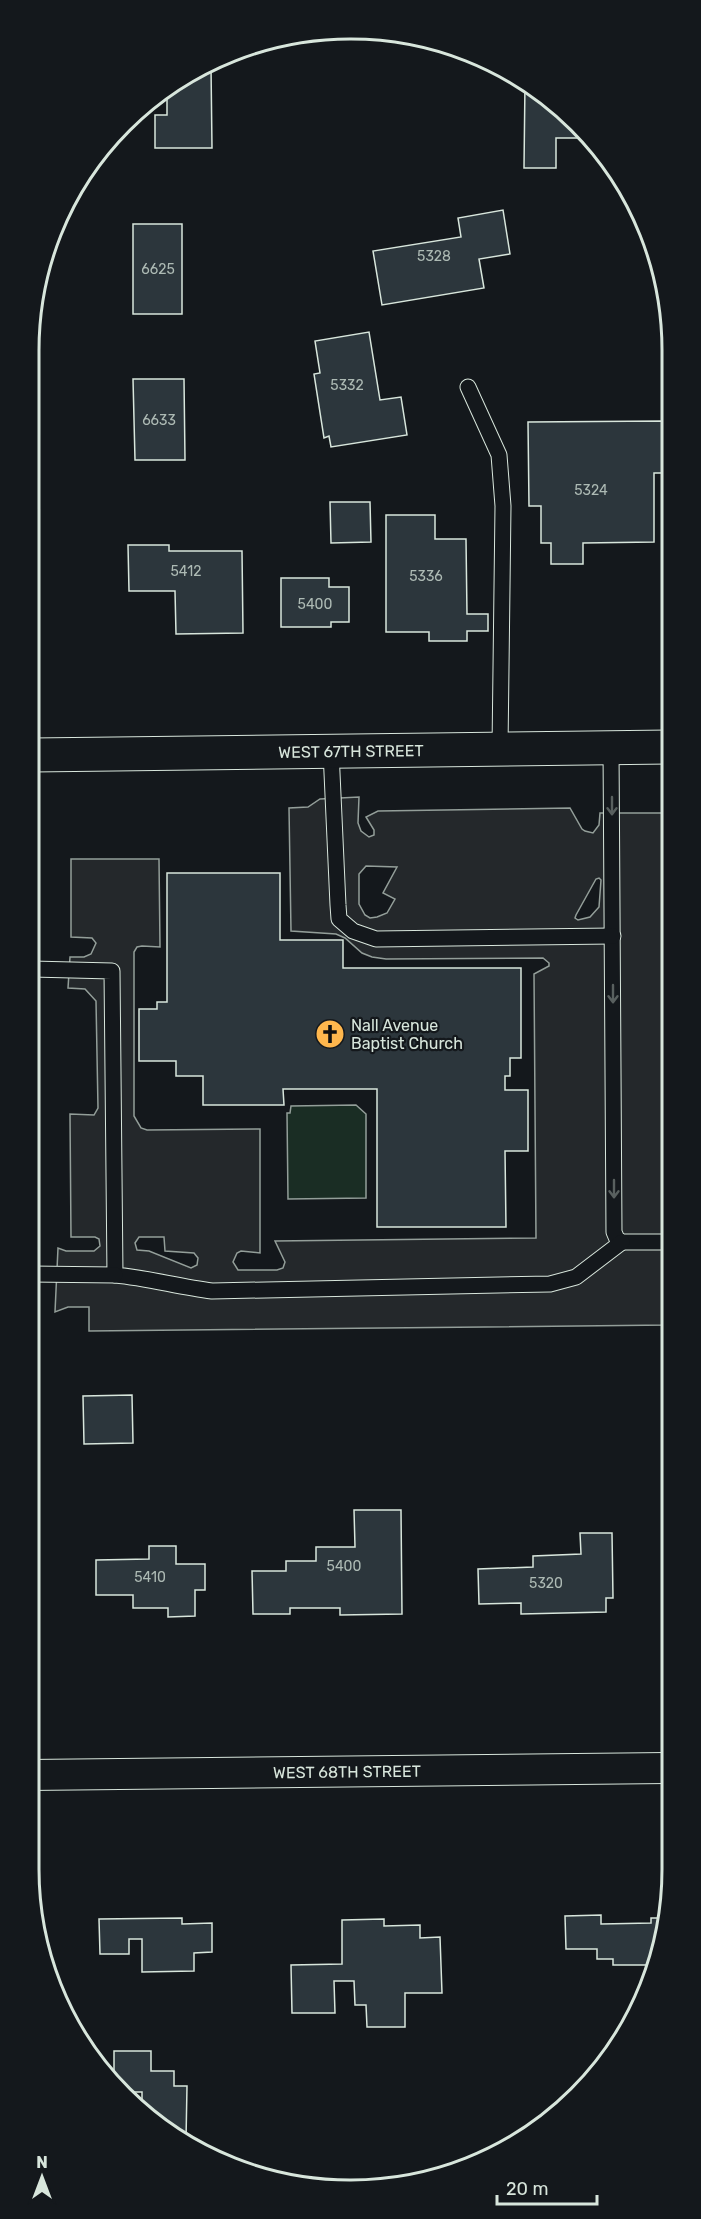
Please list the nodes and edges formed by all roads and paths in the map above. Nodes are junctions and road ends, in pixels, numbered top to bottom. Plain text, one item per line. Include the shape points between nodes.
1 (468, 387) dead end
2 (662, 747) edge
3 (611, 748) junction
4 (500, 749) junction
5 (331, 751) junction
6 (39, 755) edge
7 (613, 936) junction
8 (39, 969) edge
9 (618, 1237) junction
10 (662, 1241) edge
11 (39, 1274) edge
12 (115, 1275) junction
13 (662, 1768) edge
14 (39, 1775) edge

1 - 4 lane via 499,455 504,506
2 - 3 street, WEST 67TH STREET
3 - 4 street, WEST 67TH STREET
3 -> 7 lane
4 - 5 street, WEST 67TH STREET
5 - 6 street, WEST 67TH STREET
5 - 7 lane via 339,919 353,932 376,939
7 -> 9 lane
8 - 12 lane via 112,971
9 - 10 lane
9 - 12 lane via 576,1277 550,1284 212,1291
11 - 12 lane
13 - 14 street, WEST 68TH STREET

